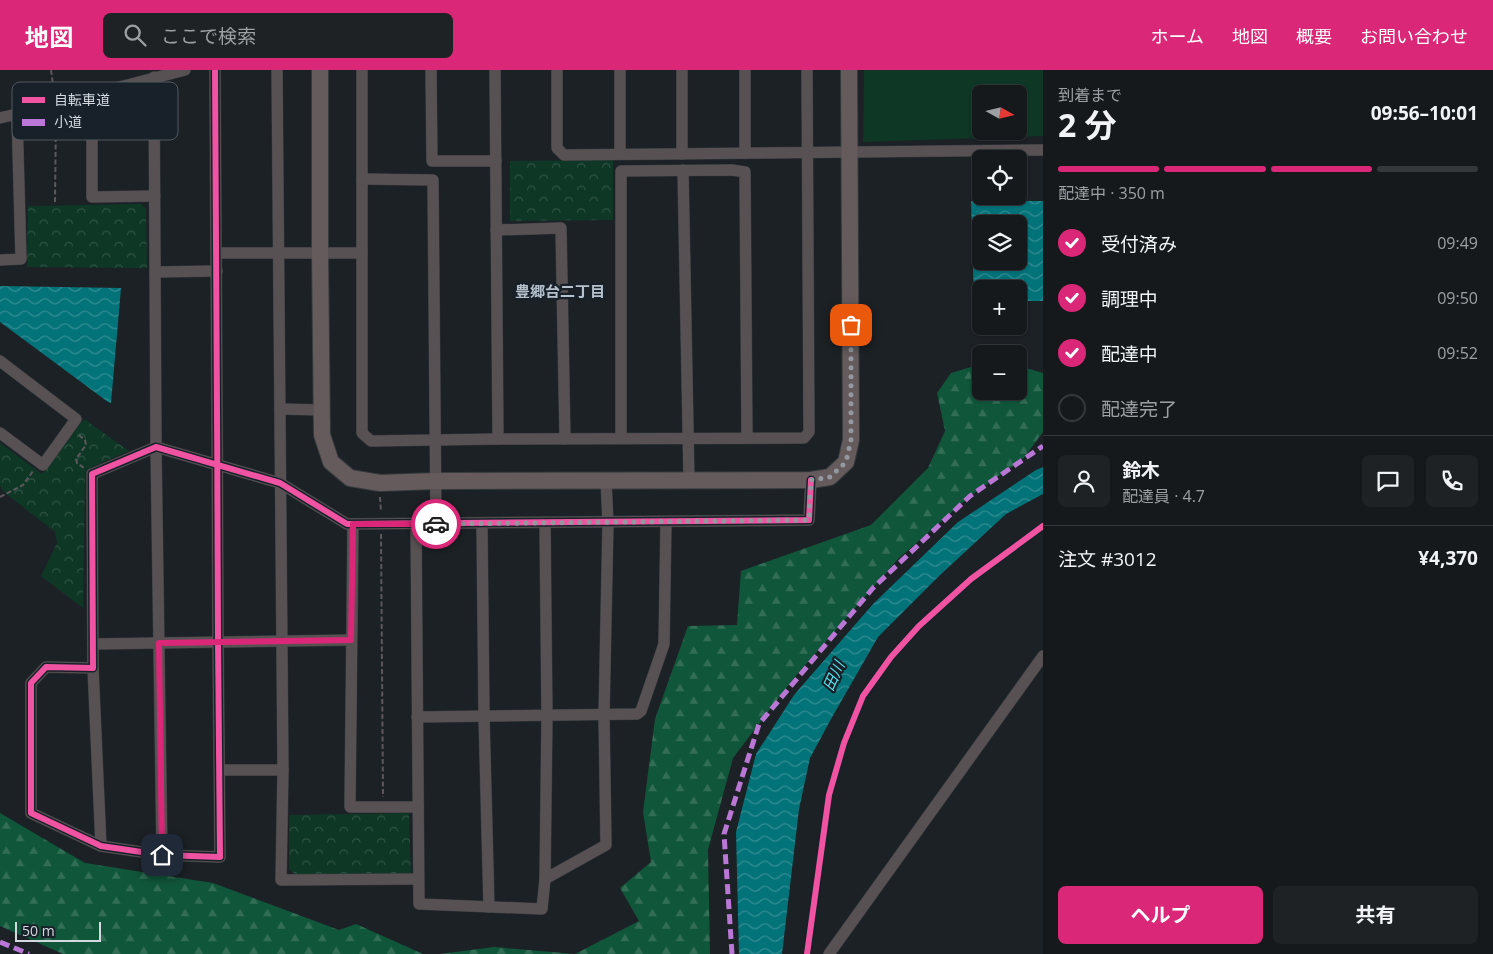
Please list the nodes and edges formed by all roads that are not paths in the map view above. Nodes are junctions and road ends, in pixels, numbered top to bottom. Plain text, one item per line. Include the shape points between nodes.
1 (184, 70) edge
2 (215, 70) edge
3 (277, 70) edge
4 (320, 70) edge
5 (362, 70) edge
6 (431, 70) edge
7 (495, 70) edge
8 (557, 70) edge
9 (620, 70) edge
10 (682, 70) edge
11 (745, 70) edge
12 (807, 70) edge
13 (849, 70) edge
14 (154, 78) junction
15 (138, 82) edge
16 (154, 82) edge
17 (19, 140) edge
18 (92, 140) edge
19 (155, 140) edge
20 (1043, 150) edge
21 (808, 152) junction
22 (850, 152) junction
23 (745, 153) junction
24 (620, 154) junction
25 (682, 154) junction
26 (496, 162) junction
27 (683, 170) junction
28 (362, 179) junction
29 (155, 196) junction
30 (496, 230) junction
31 (217, 253) junction
32 (279, 253) junction
33 (362, 253) junction
34 (320, 254) junction
35 (0, 260) edge
36 (217, 271) junction
37 (155, 272) junction
38 (0, 361) edge
39 (280, 409) junction
40 (322, 410) junction
41 (0, 433) edge
42 (565, 438) junction
43 (621, 438) junction
44 (688, 438) junction
45 (748, 438) junction
46 (498, 439) junction
47 (436, 440) junction
48 (156, 447) junction
49 (218, 465) junction
50 (606, 480) junction
51 (688, 480) junction
52 (811, 480) junction
53 (436, 481) junction
54 (280, 483) junction
55 (666, 522) junction
56 (545, 523) junction
57 (608, 523) junction
58 (353, 524) junction
59 (416, 524) junction
60 (436, 524) junction
61 (482, 524) junction
62 (281, 640) junction
63 (351, 640) junction
64 (218, 641) junction
65 (159, 643) junction
66 (93, 644) junction
67 (1043, 656) edge
68 (93, 668) junction
69 (1038, 672) edge
70 (604, 715) junction
71 (484, 716) junction
72 (548, 716) junction
73 (417, 717) junction
74 (220, 770) junction
75 (282, 770) junction
76 (418, 807) junction
77 (100, 846) junction
78 (162, 855) junction
79 (418, 879) junction
80 (545, 879) junction
81 (489, 907) junction
82 (829, 954) edge

1 - 14 street
2 - 31 street
3 - 32 street
4 - 34 street
5 - 28 street
6 - 26 street via 432,161
7 - 26 street
8 - 24 street via 557,148 564,155
9 - 24 street
10 - 25 street
11 - 23 street
12 - 21 street
13 - 22 street
14 - 15 street
14 - 16 street
17 - 35 street via 21,259
18 - 29 street via 92,197
19 - 29 street
20 - 22 street
21 - 22 street
21 - 23 street
21 - 45 street via 810,432 804,438
22 - 52 street via 851,440 846,462 830,477
23 - 25 street
24 - 25 street
26 - 30 street
27 - 43 street via 621,171
27 - 44 street
27 - 45 street via 745,172
28 - 33 street
28 - 47 street via 433,180
29 - 37 street
30 - 42 street via 561,228
30 - 46 street
31 - 32 street
31 - 36 street
32 - 34 street
32 - 39 street
33 - 34 street
33 - 47 street via 362,434 371,441
34 - 40 street
36 - 37 street
36 - 49 street
37 - 48 street
38 - 41 street via 76,419 42,465
39 - 40 street
39 - 54 street
40 - 53 street via 322,435 331,462 350,478 380,483
42 - 43 street
42 - 46 street
43 - 44 street
44 - 45 street
44 - 51 street
46 - 47 street
47 - 53 street
48 - 49 street
48 - 65 street
48 - 66 street via 92,474
49 - 54 street
49 - 64 street
50 - 51 street
50 - 53 street
50 - 57 street
51 - 52 street
52 - 55 street via 809,520
53 - 60 street
54 - 58 street via 347,524
54 - 62 street
55 - 57 street
55 - 70 street via 664,644 641,711 637,714
56 - 57 street
56 - 61 street
56 - 72 street
57 - 70 street
58 - 59 street
58 - 63 street
59 - 60 street
59 - 73 street
60 - 61 street
61 - 71 street
62 - 63 street
62 - 64 street
62 - 75 street
63 - 76 street via 350,806
64 - 65 street
64 - 74 street
65 - 66 street
65 - 78 street
66 - 68 street
67 - 69 street
68 - 77 street
68 - 77 street via 46,667 31,683 32,813
69 - 82 street
70 - 72 street
70 - 80 street via 606,845
71 - 72 street
71 - 73 street
71 - 81 street
72 - 80 street
73 - 76 street
74 - 75 street
74 - 78 street via 220,857
75 - 79 street via 281,880
76 - 79 street
77 - 78 street
79 - 81 street via 419,904
80 - 81 street via 542,909

